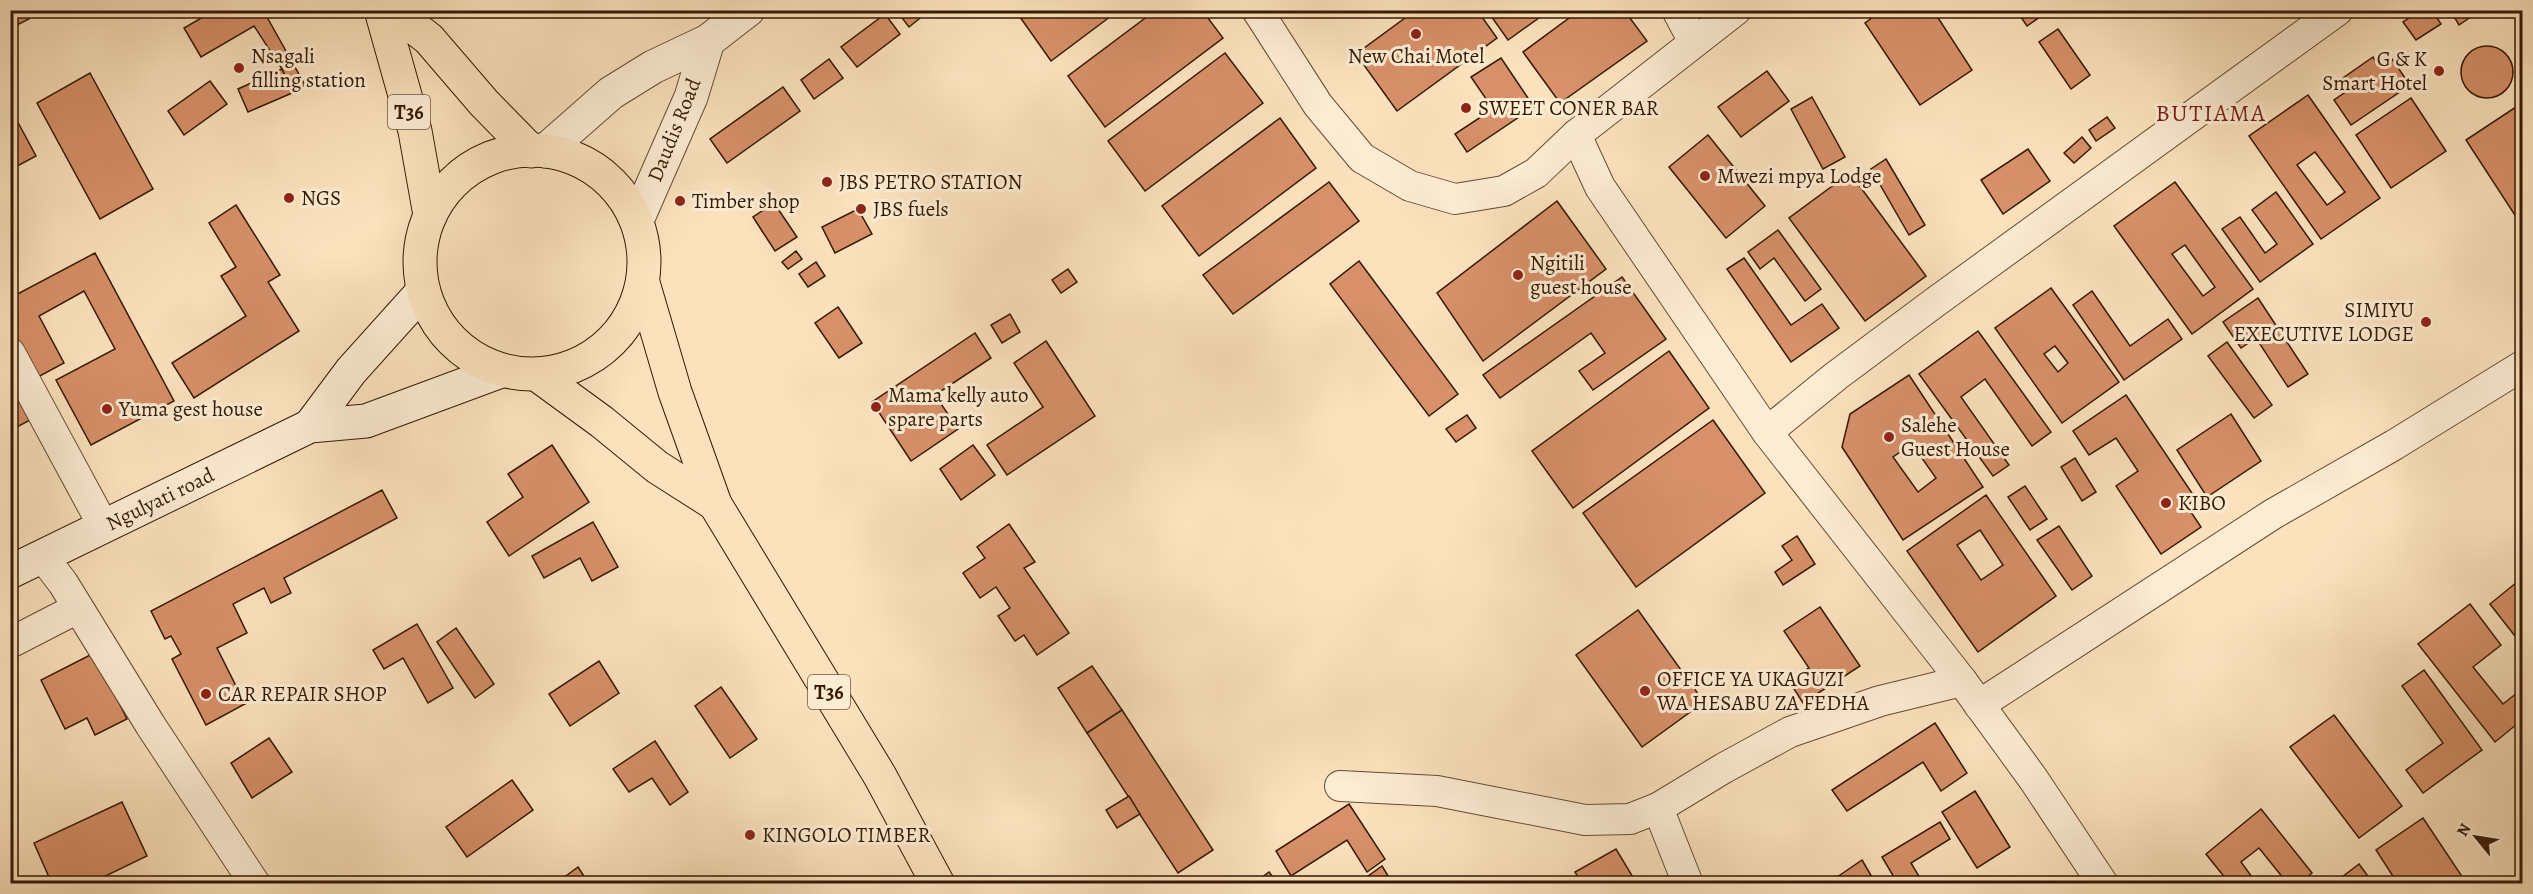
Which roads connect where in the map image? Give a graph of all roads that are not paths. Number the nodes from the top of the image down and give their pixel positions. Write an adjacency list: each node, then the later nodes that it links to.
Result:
1 (381, 10): 12 (highway, T36)
2 (392, 10): 11 (highway, T36)
3 (748, 10): 8 (main road, Daudis Road)
4 (1257, 10): 10 (street)
5 (1677, 10): 9 (street)
6 (1736, 10): 9 (street)
7 (2338, 10): 21 (street)
8 (708, 41): 11 (main road, Daudis Road); 13 (main road, Daudis Road)
9 (1694, 42): 10 (street)
10 (1576, 135): 21 (street)
11 (538, 151): 12 (highway, T36); 13 (highway, T36)
12 (430, 215): 15 (highway, T36)
13 (638, 218): 14 (highway, T36)
14 (643, 283): 19 (highway, T36); 22 (highway, T36)
15 (423, 291): 18 (highway, T36); 20 (main road, Ngulyati road)
16 (10, 353): 23 (street)
17 (2523, 366): 29 (street)
18 (501, 371): 19 (highway, T36); 20 (main road, Ngulyati road)
19 (539, 376): 22 (highway, T36)
20 (310, 426): 23 (main road, Ngulyati road)
21 (1767, 432): 28 (street)
22 (715, 504): 33 (highway, T36)
23 (104, 527): 24 (main road, Ngulyati road)
24 (43, 557): 25 (main road, Ngulyati road); 26 (street)
25 (10, 572)
26 (78, 608): 27 (street); 32 (street)
27 (10, 643)
28 (1962, 681): 29 (street); 31 (street)
29 (1979, 705): 35 (street)
30 (1340, 786): 31 (street)
31 (1658, 808): 34 (street)
32 (255, 884)
33 (938, 884)
34 (1688, 884)
35 (2103, 884)

